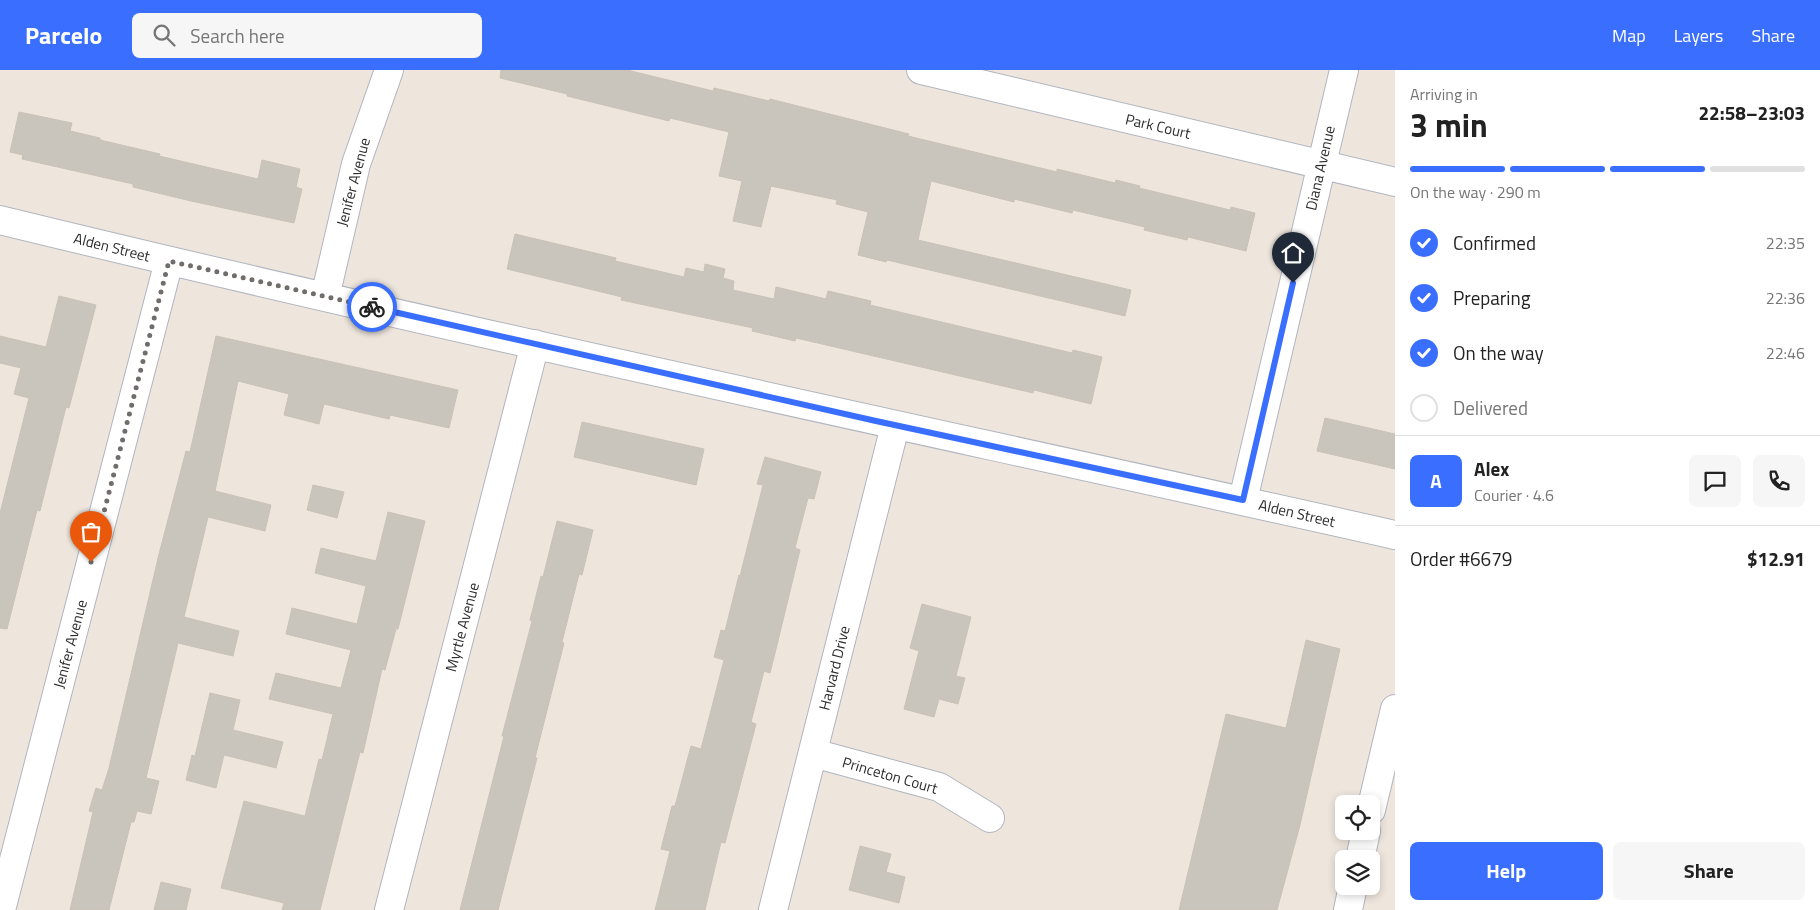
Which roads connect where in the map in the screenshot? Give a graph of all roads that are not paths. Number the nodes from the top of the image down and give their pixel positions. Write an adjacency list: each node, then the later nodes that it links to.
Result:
1 (389, 70): 8 (street, Jenifer Avenue)
2 (921, 70): 4 (street, Park Court)
3 (1344, 70): 4 (street, Diana Avenue)
4 (1321, 164): 5 (street, Park Court); 11 (street, Diana Avenue)
5 (1395, 182)
6 (0, 220): 7 (street, Alden Street)
7 (169, 261): 8 (street, Alden Street); 18 (street, Jenifer Avenue)
8 (326, 297): 9 (street, Alden Street)
9 (535, 344): 10 (street, Alden Street); 19 (street, Myrtle Avenue)
10 (895, 426): 11 (street, Alden Street); 14 (street, Harvard Drive)
11 (1243, 500): 12 (street, Alden Street)
12 (1395, 536)
13 (1395, 710): 15 (street)
14 (813, 753): 16 (street, Princeton Court); 20 (street, Harvard Drive)
15 (1375, 795)
16 (990, 818)
17 (1351, 895): 21 (street)
18 (1, 910)
19 (389, 910)
20 (773, 910)
21 (1348, 910)

